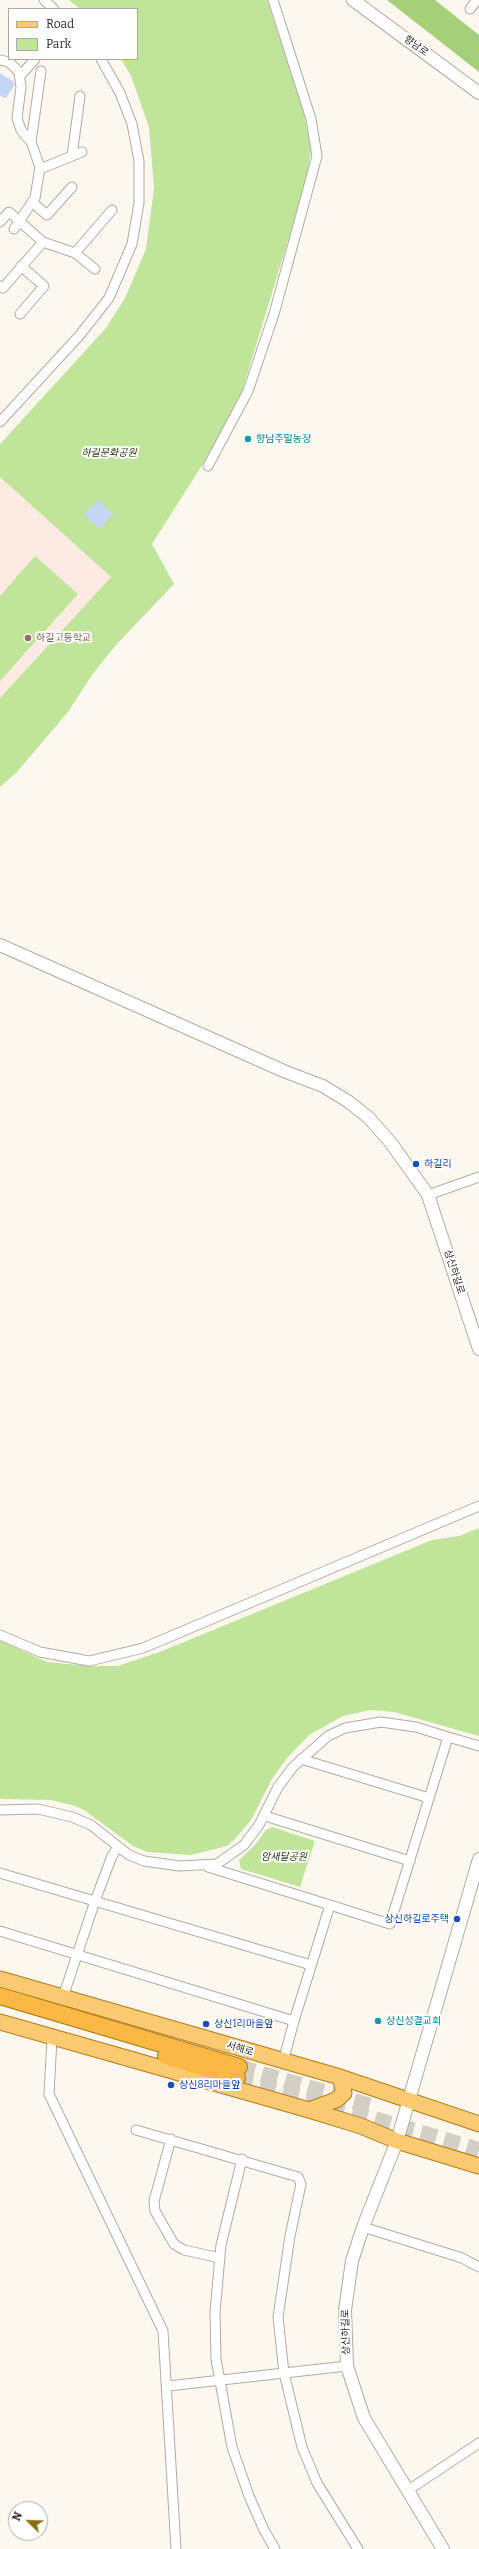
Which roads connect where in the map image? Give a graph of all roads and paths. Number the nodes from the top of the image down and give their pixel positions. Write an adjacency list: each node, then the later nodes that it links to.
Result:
1 (44, 0): 5 (street)
2 (274, 0): 31 (street)
3 (352, 0): 12 (street, 향남로)
4 (477, 0): 6 (street)
5 (53, 8)
6 (470, 9)
7 (0, 60): 11 (street)
8 (34, 60): 11 (street)
9 (102, 60): 30 (street)
10 (41, 71): 14 (street)
11 (20, 76): 14 (street)
12 (479, 93)
13 (80, 96): 16 (street)
14 (31, 142): 17 (street)
15 (82, 152): 16 (street)
16 (72, 156): 17 (street)
17 (40, 169): 19 (street)
18 (72, 187): 19 (street)
19 (32, 202): 22 (street)
20 (112, 210): 25 (street)
21 (0, 222): 22 (street)
22 (20, 222): 23 (street); 24 (street)
23 (14, 230)
24 (43, 242): 25 (street); 26 (street)
25 (75, 253): 27 (street)
26 (21, 266): 28 (street); 29 (street)
27 (95, 269)
28 (0, 286)
29 (20, 314)
30 (0, 422)
31 (208, 466)
32 (0, 945): 34 (street, 상신하길로)
33 (479, 1177): 34 (street)
34 (428, 1195): 35 (street, 상신하길로)
35 (479, 1349)
36 (479, 1506): 37 (street)
37 (0, 1635)
38 (448, 1737): 39 (street); 40 (street); 41 (street)
39 (479, 1746)
40 (301, 1759): 41 (street); 43 (street)
41 (429, 1798): 46 (street)
42 (0, 1810): 44 (street)
43 (265, 1816): 46 (street); 47 (street)
44 (118, 1847): 47 (street); 49 (street)
45 (479, 1859): 63 (street, 상신하길로)
46 (410, 1861): 50 (street)
47 (204, 1866): 50 (street)
48 (0, 1873): 49 (street)
49 (95, 1901): 52 (street); 53 (street)
50 (330, 1905): 53 (street)
51 (0, 1931): 52 (street)
52 (76, 1954): 56 (street); 58 (street)
53 (311, 1965): 58 (street)
54 (0, 1979): 56 (main road, 서해로)
55 (0, 1996): 57 (highway, 서해로)
56 (63, 1997): 61 (main road, 서해로)
57 (0, 2005)
58 (294, 2021): 61 (street)
59 (0, 2022): 60 (main road)
60 (52, 2038): 64 (main road); 77 (street)
61 (283, 2062): 62 (main road, 서해로)
62 (340, 2077): 63 (main road, 서해로); 64 (main road)
63 (409, 2101): 65 (main road, 서해로); 68 (street, 상신하길로)
64 (309, 2110): 68 (main road)
65 (479, 2124)
66 (136, 2130): 67 (street)
67 (171, 2139): 69 (street); 72 (street)
68 (397, 2141): 70 (main road); 71 (street, 상신하길로)
69 (242, 2159): 72 (street); 75 (street)
70 (479, 2166)
71 (363, 2228): 73 (street); 74 (street, 상신하길로)
72 (220, 2258): 76 (street)
73 (479, 2267)
74 (347, 2366): 75 (street); 79 (street, 상신하길로)
75 (284, 2373): 76 (street); 82 (street)
76 (220, 2381): 77 (street); 81 (street)
77 (168, 2386): 80 (street)
78 (479, 2443): 79 (street)
79 (407, 2491): 83 (street, 상신하길로)
80 (176, 2549)
81 (275, 2549)
82 (358, 2549)
83 (443, 2549)

